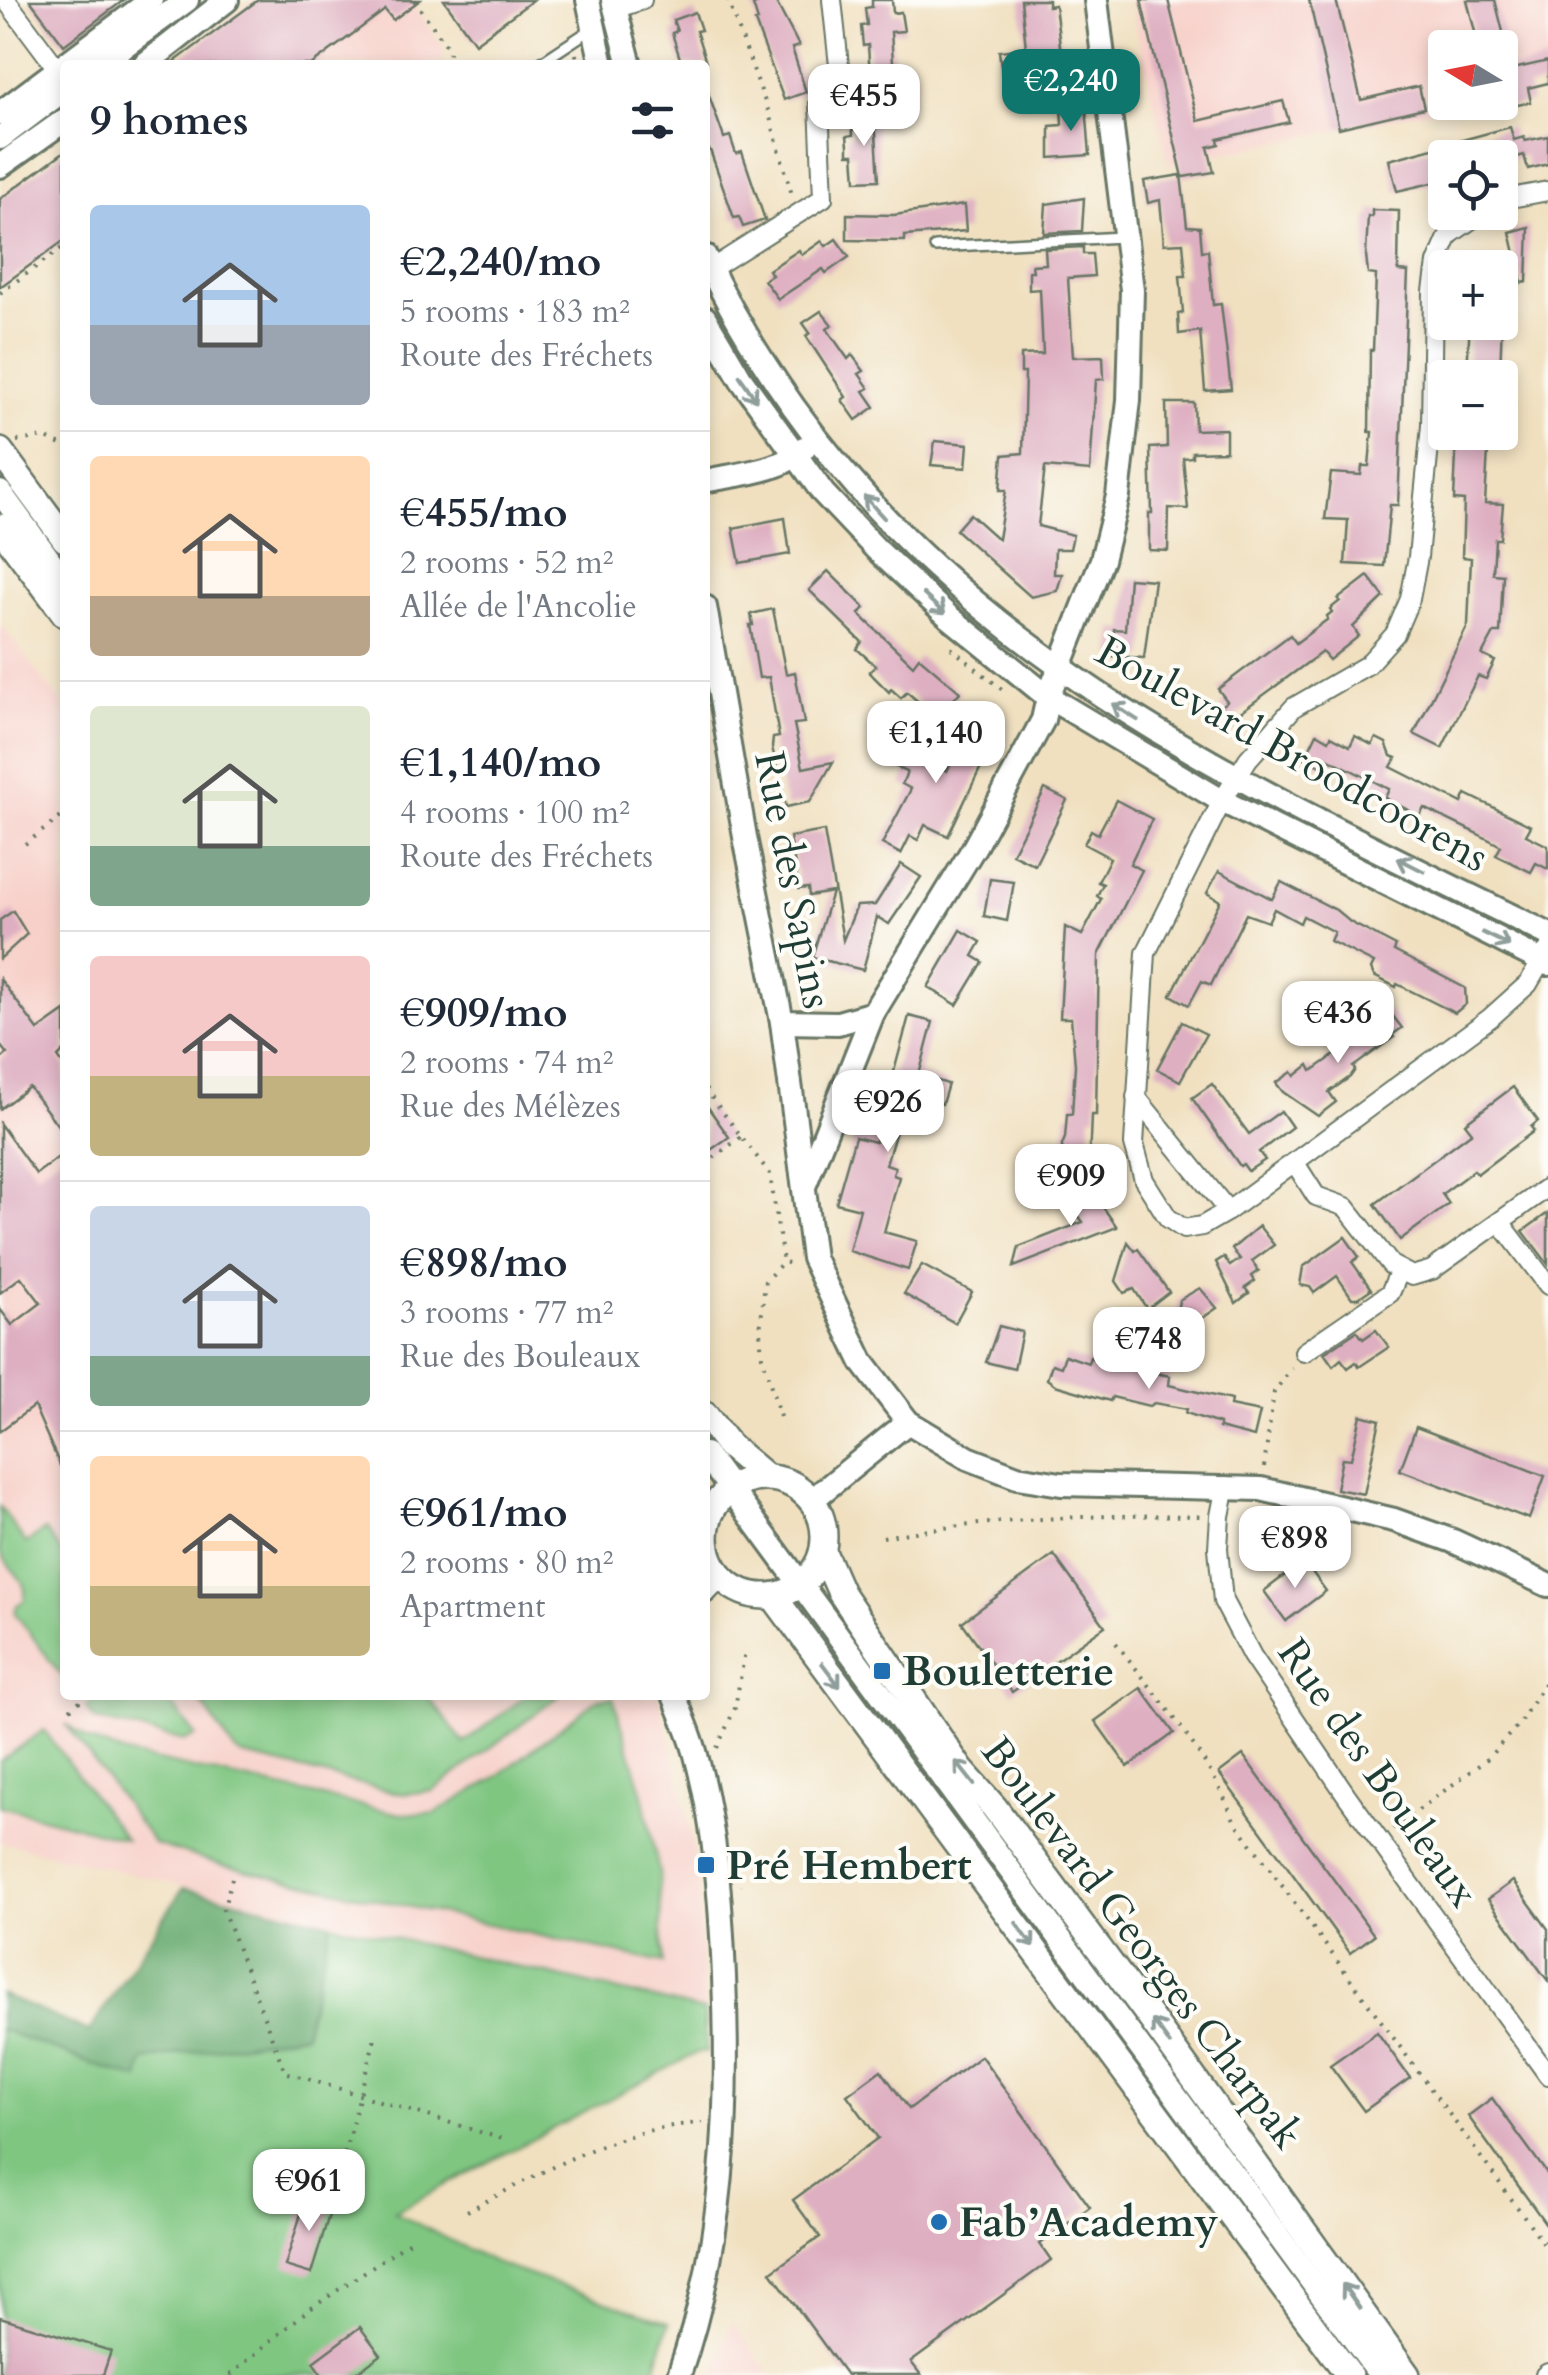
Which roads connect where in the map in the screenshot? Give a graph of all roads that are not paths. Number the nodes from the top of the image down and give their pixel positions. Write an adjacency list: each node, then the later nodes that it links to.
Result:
1 (6, 0): 17 (street)
2 (152, 0): 11 (street)
3 (188, 0): 12 (street)
4 (228, 0): 13 (street)
5 (588, 0): 10 (street)
6 (642, 0): 9 (street)
7 (832, 0): 29 (street)
8 (1096, 0): 27 (street)
9 (614, 4): 16 (street)
10 (594, 27): 14 (lane); 15 (street)
11 (84, 60)
12 (105, 60)
13 (150, 60)
14 (544, 60)
15 (601, 60)
16 (629, 60)
17 (60, 76)
18 (60, 80): 20 (street)
19 (60, 81): 22 (street)
20 (0, 113)
21 (60, 124): 23 (street)
22 (0, 138)
23 (0, 166)
24 (1548, 190): 25 (street)
25 (1518, 196)
26 (1456, 230): 44 (street)
27 (1125, 237): 28 (lane); 42 (street)
28 (935, 247)
29 (710, 261)
30 (710, 266): 32 (street, Boulevard Broodcoorens)
31 (710, 326): 34 (street, one-way to 34)
32 (815, 436): 34 (street); 42 (street, Boulevard Broodcoorens, one-way to 32)
33 (6, 446): 38 (main road)
34 (795, 457): 35 (street); 43 (street, one-way to 43)
35 (710, 480)
36 (0, 492): 39 (street)
37 (0, 526): 40 (main road)
38 (60, 531)
39 (60, 575)
40 (60, 607)
41 (710, 635): 49 (street, Rue des Sapins)
42 (1060, 669): 43 (street); 44 (street, Boulevard Broodcoorens, one-way to 42)
43 (1048, 697): 45 (street); 48 (street)
44 (1235, 776): 45 (street); 46 (street, Boulevard Broodcoorens, one-way to 44)
45 (1222, 801): 47 (street, one-way to 47); 50 (street)
46 (1548, 934)
47 (1544, 962): 53 (street)
48 (872, 1013): 49 (street); 51 (street)
49 (782, 1022): 52 (street, Rue des Sapins)
50 (1136, 1097): 56 (street); 56 (street)
51 (828, 1128): 52 (street); 55 (street)
52 (796, 1129): 55 (street, Rue des Sapins)
53 (1295, 1164): 56 (street); 58 (street)
54 (1548, 1186): 57 (street)
55 (804, 1188): 62 (street, Rue des Sapins)
56 (1228, 1211)
57 (1500, 1222): 58 (street); 59 (street)
58 (1400, 1270): 60 (street)
59 (1548, 1284)
60 (1304, 1352)
61 (710, 1421): 64 (main road)
62 (908, 1422): 65 (street); 67 (street)
63 (710, 1461): 66 (street)
64 (766, 1477): 66 (main road); 67 (main road)
65 (1226, 1486): 71 (street); 75 (street, Rue des Bouleaux)
66 (731, 1488): 68 (main road); 72 (street)
67 (812, 1500): 69 (main road, Boulevard Georges Charpak)
68 (710, 1504)
69 (822, 1552): 72 (main road); 79 (main road, Boulevard Georges Charpak, one-way to 69)
70 (712, 1583): 73 (main road)
71 (1548, 1585)
72 (805, 1591): 73 (main road); 78 (street)
73 (774, 1596): 77 (main road, Boulevard Georges Charpak, one-way to 77)
74 (677, 1700): 76 (street)
75 (1548, 2075)
76 (679, 2375)
77 (1350, 2375)
78 (1380, 2375)
79 (1407, 2375)

